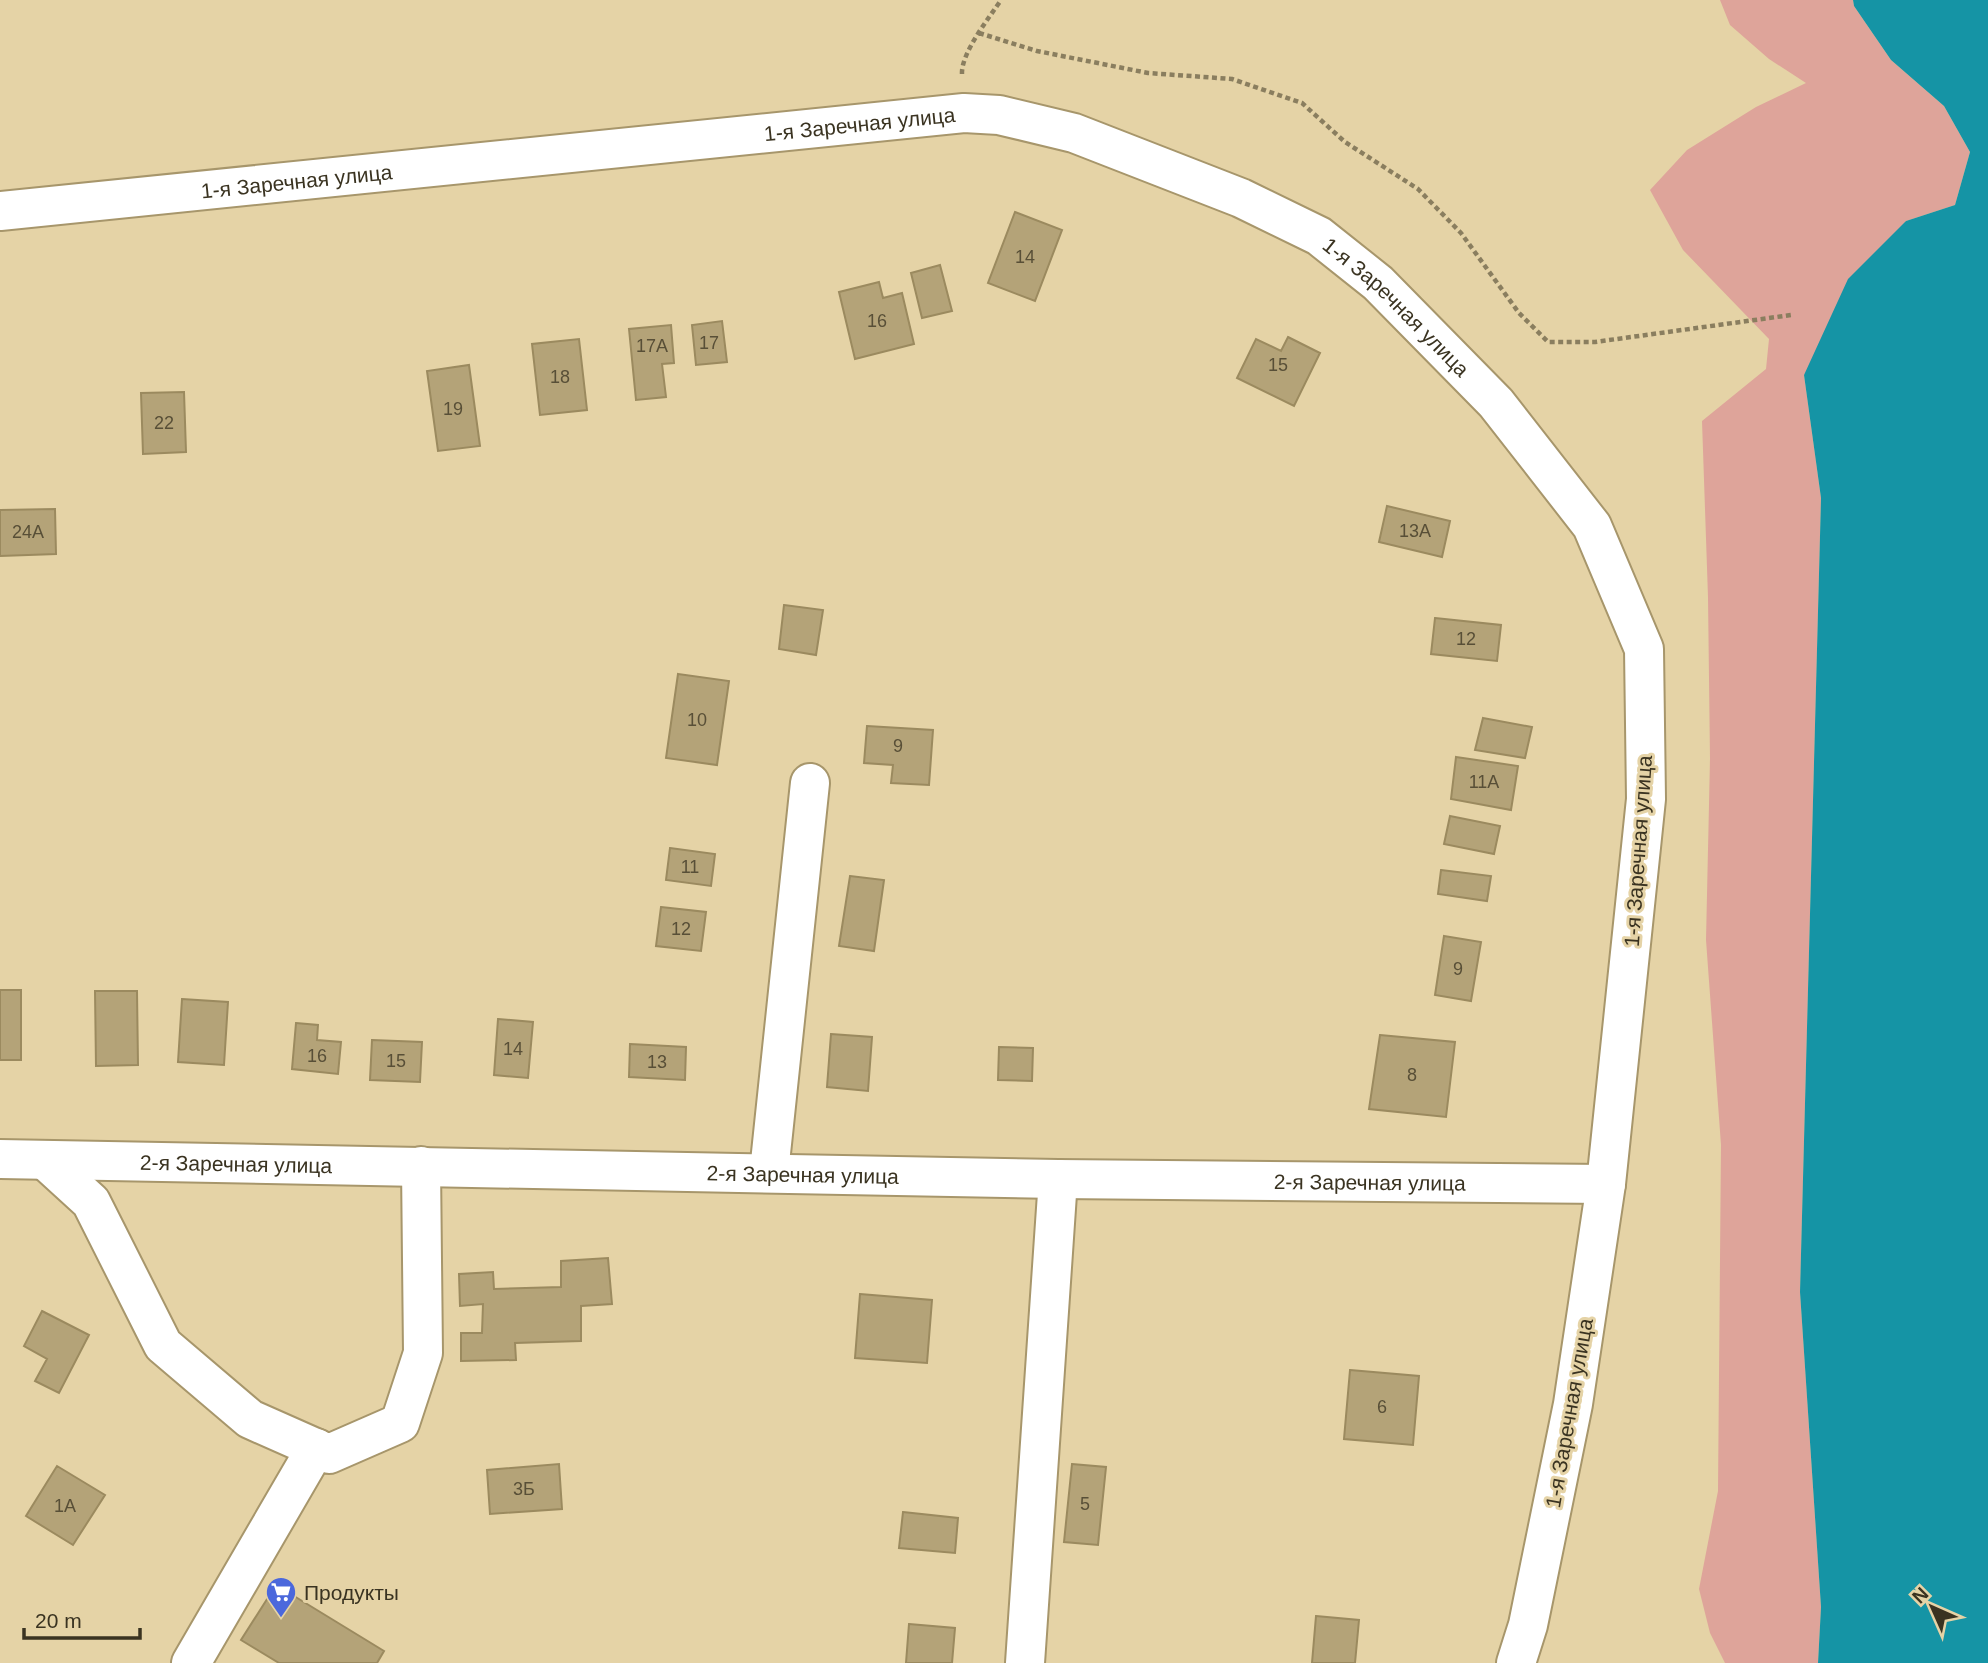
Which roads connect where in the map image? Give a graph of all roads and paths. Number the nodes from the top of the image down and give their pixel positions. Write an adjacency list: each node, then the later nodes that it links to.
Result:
1 (1001, 0): 2 (path)
2 (979, 33): 3 (path); 5 (path)
3 (964, 113): 4 (street, 1-я Заречная улица); 12 (street, 1-я Заречная улица)
4 (0, 211)
5 (1791, 315)
6 (810, 783): 10 (street)
7 (0, 1159): 8 (street, 2-я Заречная улица)
8 (45, 1160): 9 (street, 2-я Заречная улица); 13 (street)
9 (421, 1166): 10 (street, 2-я Заречная улица); 13 (street)
10 (769, 1172): 11 (street, 2-я Заречная улица)
11 (1058, 1178): 12 (street, 2-я Заречная улица); 15 (street)
12 (1606, 1184): 16 (street, 1-я Заречная улица)
13 (316, 1448): 14 (street)
14 (191, 1663)
15 (1025, 1663)
16 (1516, 1663)

